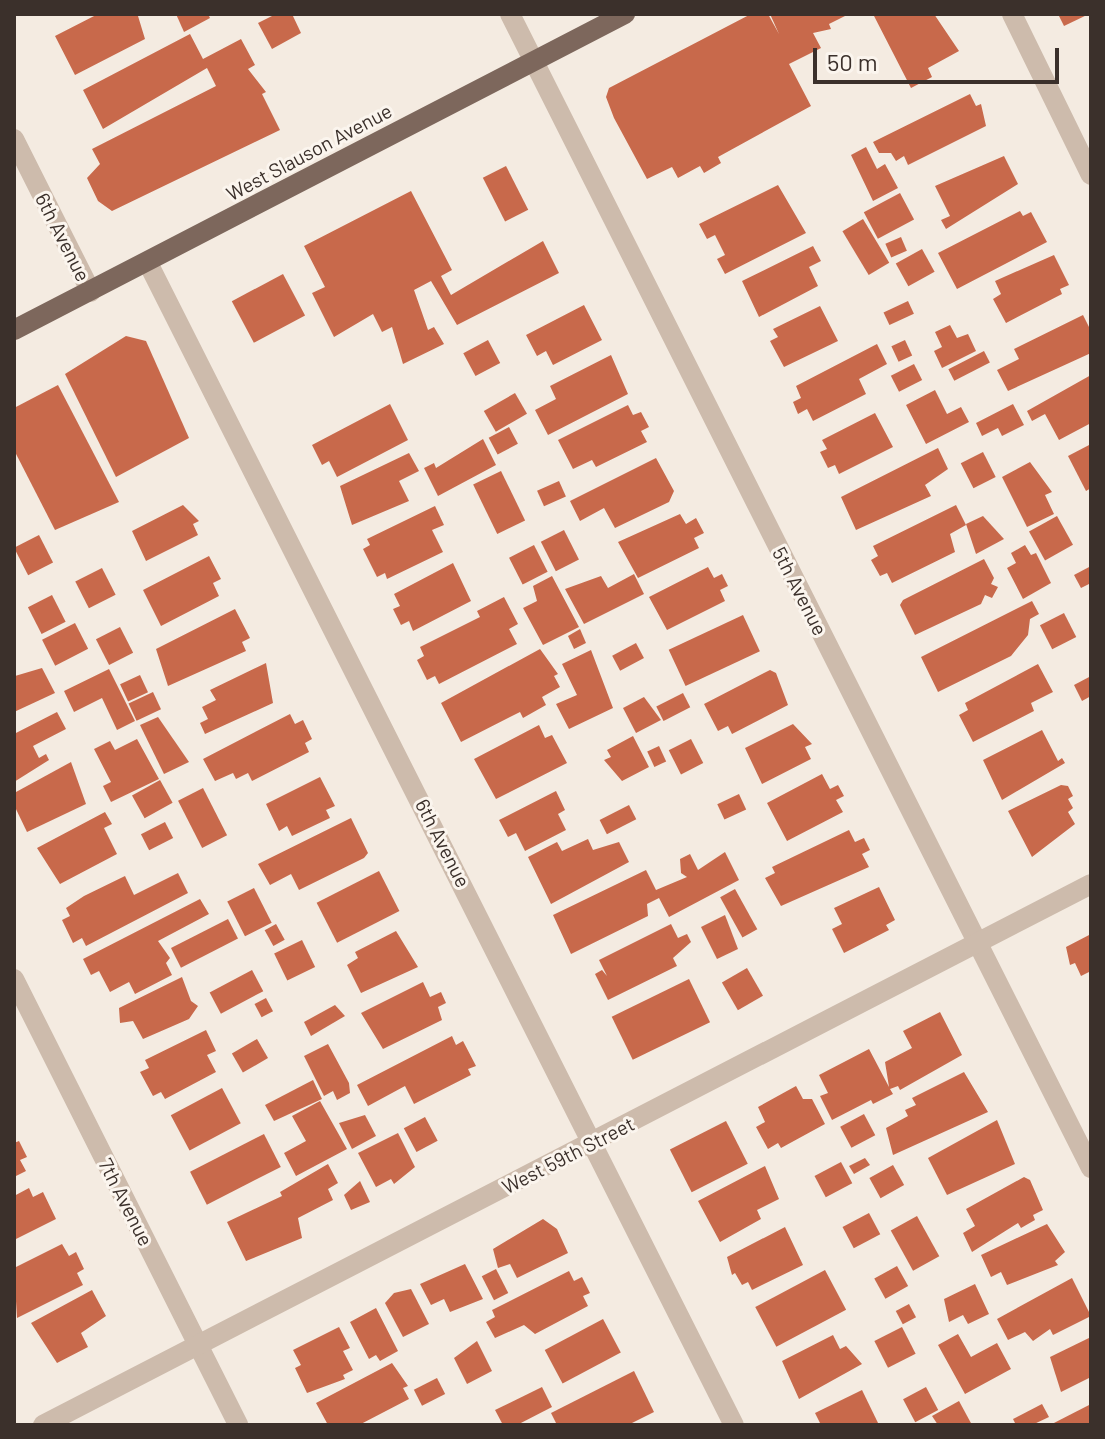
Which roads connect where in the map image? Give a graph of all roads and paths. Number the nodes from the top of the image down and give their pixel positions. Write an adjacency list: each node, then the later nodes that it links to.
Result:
1 (510, 14): 4 (street, 5th Avenue)
2 (625, 14): 4 (main road, West Slauson Avenue)
3 (1012, 14): 6 (street)
4 (534, 62): 7 (main road, West Slauson Avenue); 11 (street, 5th Avenue)
5 (14, 139): 8 (street, 6th Avenue)
6 (1091, 175)
7 (148, 263): 8 (main road, West Slauson Avenue); 13 (street, 6th Avenue)
8 (91, 292): 9 (main road, West Slauson Avenue)
9 (14, 330)
10 (1091, 884): 11 (street, West 59th Street)
11 (978, 943): 13 (street, West 59th Street); 14 (street, 5th Avenue)
12 (14, 979): 15 (street, 7th Avenue)
13 (593, 1143): 15 (street, West 59th Street); 18 (street, 6th Avenue)
14 (1091, 1168)
15 (197, 1343): 16 (street, West 59th Street); 17 (street, 7th Avenue)
16 (43, 1425)
17 (238, 1425)
18 (734, 1425)

